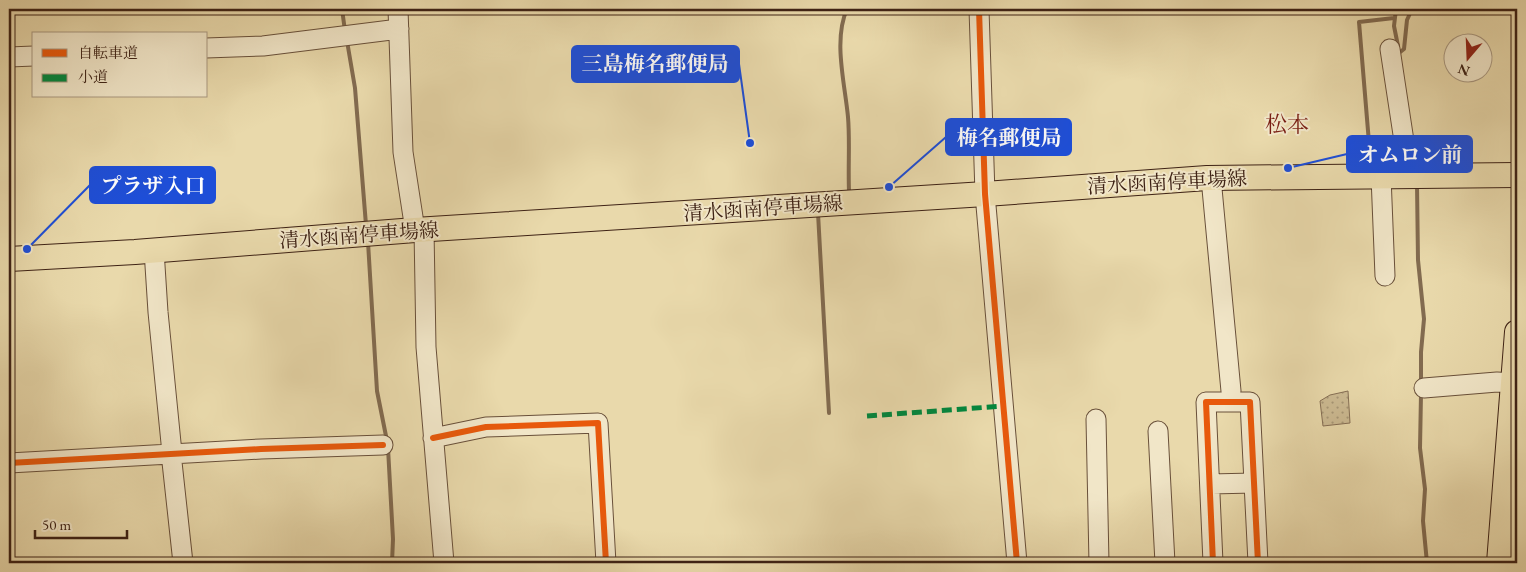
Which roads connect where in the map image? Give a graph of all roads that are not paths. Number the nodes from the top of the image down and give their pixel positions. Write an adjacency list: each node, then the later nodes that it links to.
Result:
1 (398, 9): 3 (street)
2 (979, 9): 12 (street)
3 (399, 29): 4 (street); 13 (street)
4 (208, 48)
5 (1390, 49): 8 (street)
6 (32, 56): 7 (street)
7 (9, 57)
8 (1408, 175): 9 (main road, 清水函南停車場線); 10 (main road, 清水函南停車場線)
9 (1517, 175)
10 (1381, 176): 11 (main road, 清水函南停車場線); 16 (street)
11 (1211, 178): 12 (main road, 清水函南停車場線); 20 (street)
12 (985, 194): 13 (main road, 清水函南停車場線); 33 (street)
13 (419, 230): 14 (main road, 清水函南停車場線); 23 (street)
14 (154, 250): 15 (main road, 清水函南停車場線); 25 (street)
15 (9, 259)
16 (1385, 276)
17 (1517, 332): 18 (main road)
18 (1514, 383): 19 (street); 29 (main road)
19 (1424, 388)
20 (1231, 391)
21 (1096, 419): 34 (street)
22 (1158, 430): 35 (street)
23 (433, 438): 31 (street); 32 (street)
24 (383, 445): 25 (street)
25 (171, 454): 26 (street); 30 (street)
26 (9, 463)
27 (1254, 483): 28 (street); 28 (street); 37 (street)
28 (1210, 484): 36 (street)
29 (1510, 515): 38 (main road)
30 (183, 563)
31 (444, 563)
32 (606, 563)
33 (1018, 563)
34 (1099, 563)
35 (1165, 563)
36 (1213, 563)
37 (1258, 563)
38 (1499, 563)

